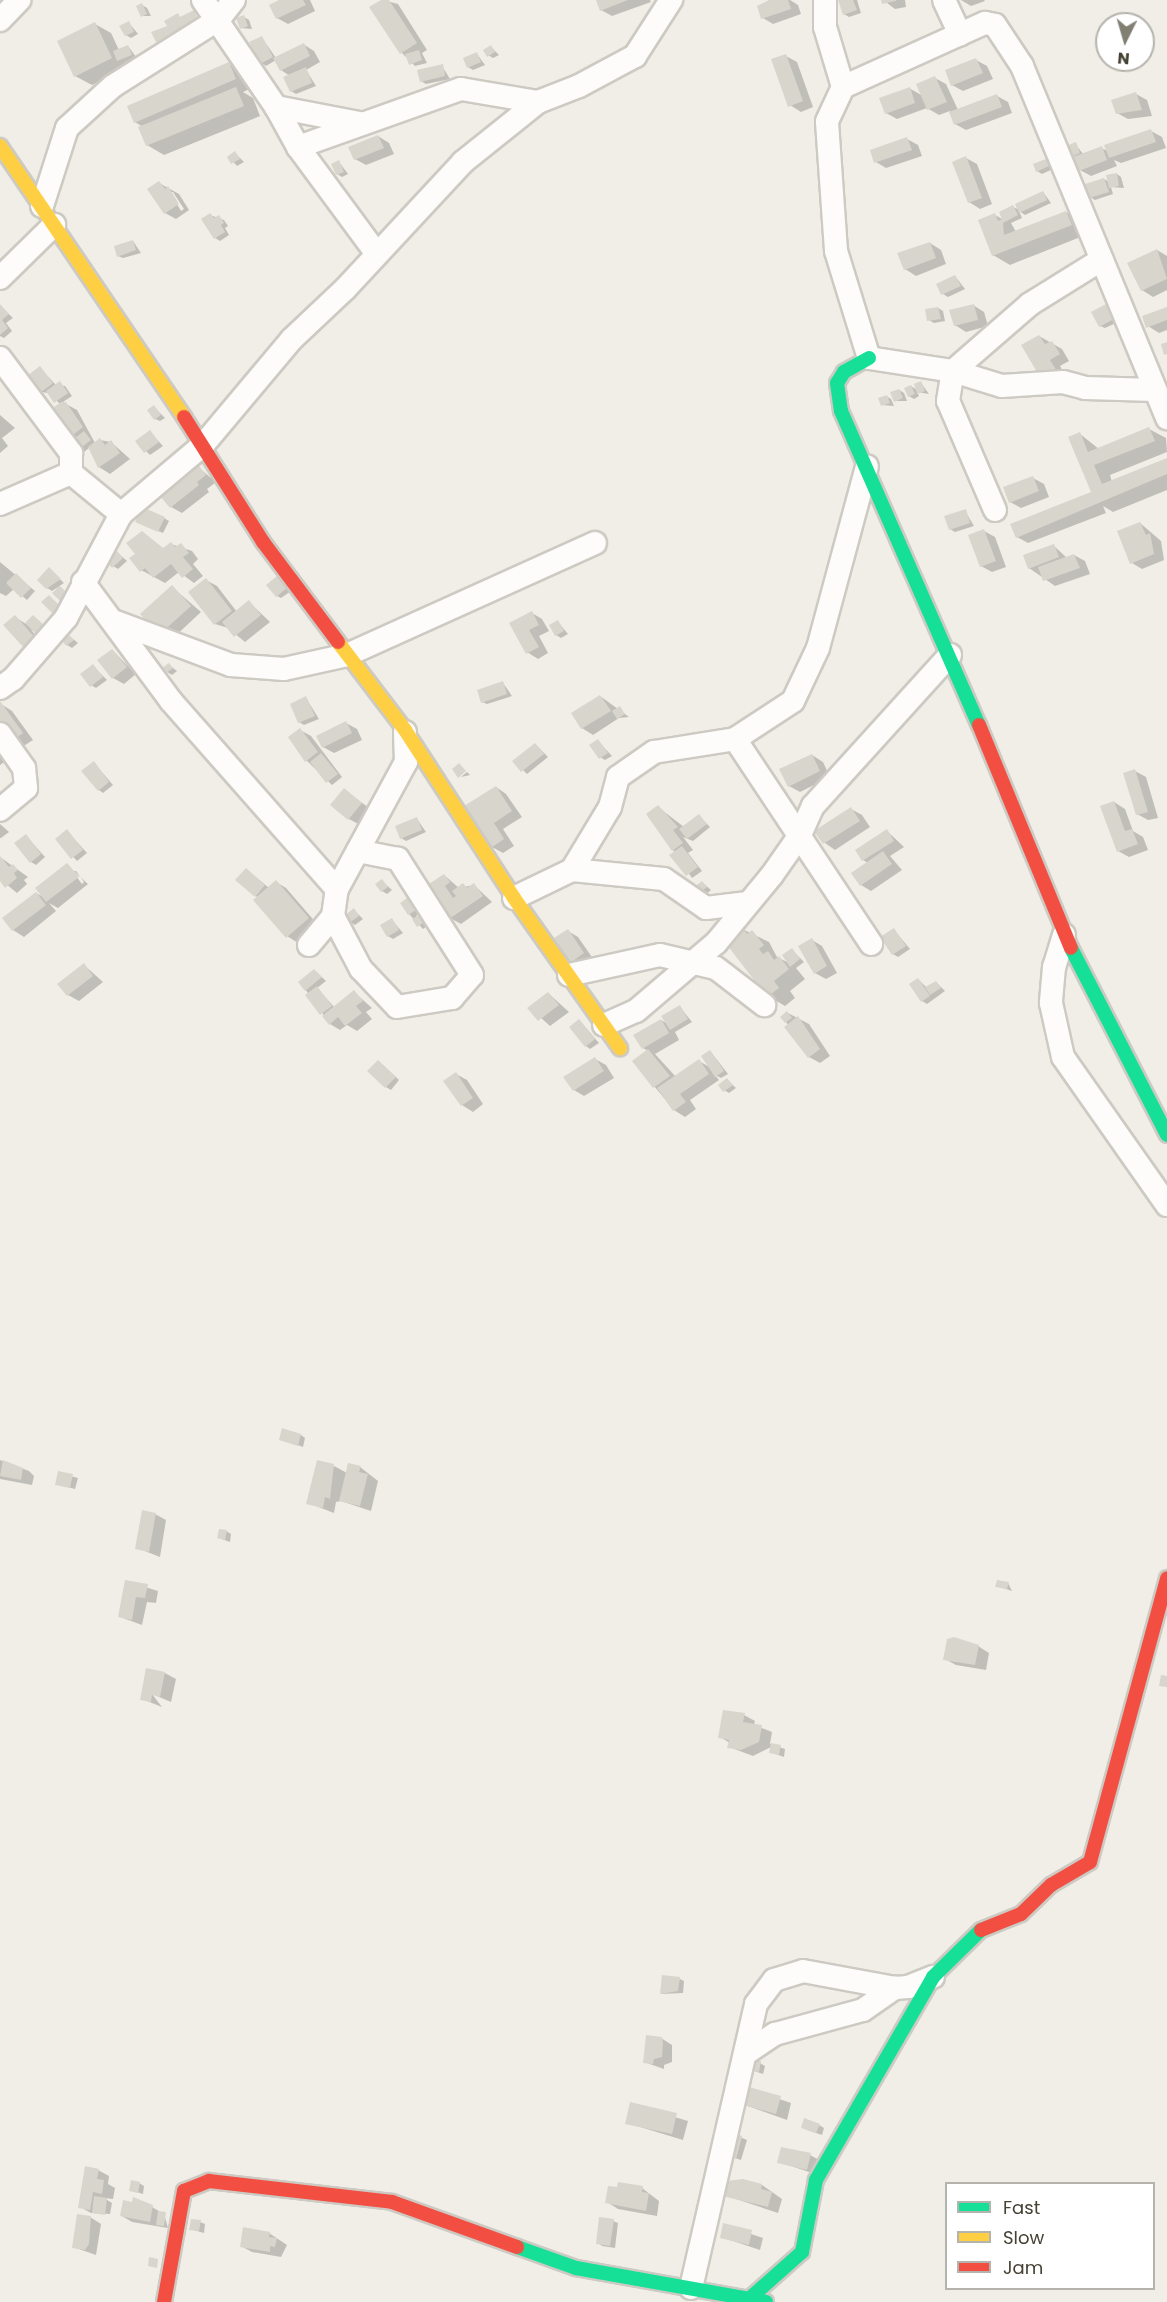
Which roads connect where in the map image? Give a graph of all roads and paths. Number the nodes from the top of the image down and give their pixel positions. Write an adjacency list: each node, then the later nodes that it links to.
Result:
1 (19, 0): 8 (street)
2 (203, 0): 7 (street)
3 (234, 0): 7 (street)
4 (670, 0): 11 (street)
5 (825, 0): 10 (street)
6 (944, 0): 9 (street)
7 (219, 19): 12 (street); 16 (street)
8 (0, 20)
9 (960, 34): 10 (street); 18 (street)
10 (843, 87): 21 (street)
11 (538, 102): 13 (street); 17 (street)
12 (276, 107): 13 (street); 14 (street)
13 (361, 123): 14 (street)
14 (298, 147): 17 (street)
15 (2, 154): 16 (street)
16 (48, 215): 19 (street); 25 (street)
17 (377, 254): 25 (street)
18 (1101, 260): 22 (street); 23 (street)
19 (0, 278)
20 (0, 358): 27 (street)
21 (869, 358): 22 (street); 26 (street)
22 (953, 371): 23 (street); 29 (street)
23 (1155, 390): 24 (street)
24 (1167, 418)
25 (203, 445): 30 (street); 34 (street)
26 (867, 467): 35 (street); 39 (street)
27 (71, 472): 28 (street); 30 (street)
28 (0, 504)
29 (995, 510)
30 (121, 514): 32 (street)
31 (595, 543): 34 (street)
32 (83, 582): 33 (street); 36 (street)
33 (116, 622): 34 (street); 44 (street)
34 (347, 655): 37 (street)
35 (950, 655): 41 (street); 48 (street)
36 (0, 688)
37 (405, 730): 42 (street); 45 (street)
38 (0, 734): 40 (street)
39 (735, 739): 41 (street); 43 (street)
40 (0, 810)
41 (800, 835): 46 (street); 49 (street)
42 (358, 851): 44 (street); 47 (street)
43 (572, 870): 45 (street); 46 (street)
44 (338, 889): 47 (street)
45 (514, 898): 52 (street)
46 (748, 903): 51 (street)
47 (333, 916): 50 (street)
48 (1064, 935): 57 (street); 58 (street)
49 (871, 944)
50 (309, 945)
51 (696, 962): 52 (street); 53 (street); 54 (street)
52 (569, 975): 55 (street)
53 (765, 1005)
54 (636, 1011): 55 (street); 56 (street)
55 (604, 1025): 56 (street)
56 (620, 1048)
57 (1167, 1135)
58 (1167, 1205)
59 (1167, 1578): 60 (street)
60 (933, 1977): 61 (street); 64 (street)
61 (895, 1988): 62 (street); 62 (street)
62 (745, 2054): 63 (street)
63 (691, 2288): 64 (street); 65 (street)
64 (749, 2299): 66 (street)
65 (164, 2302)
66 (766, 2302)

